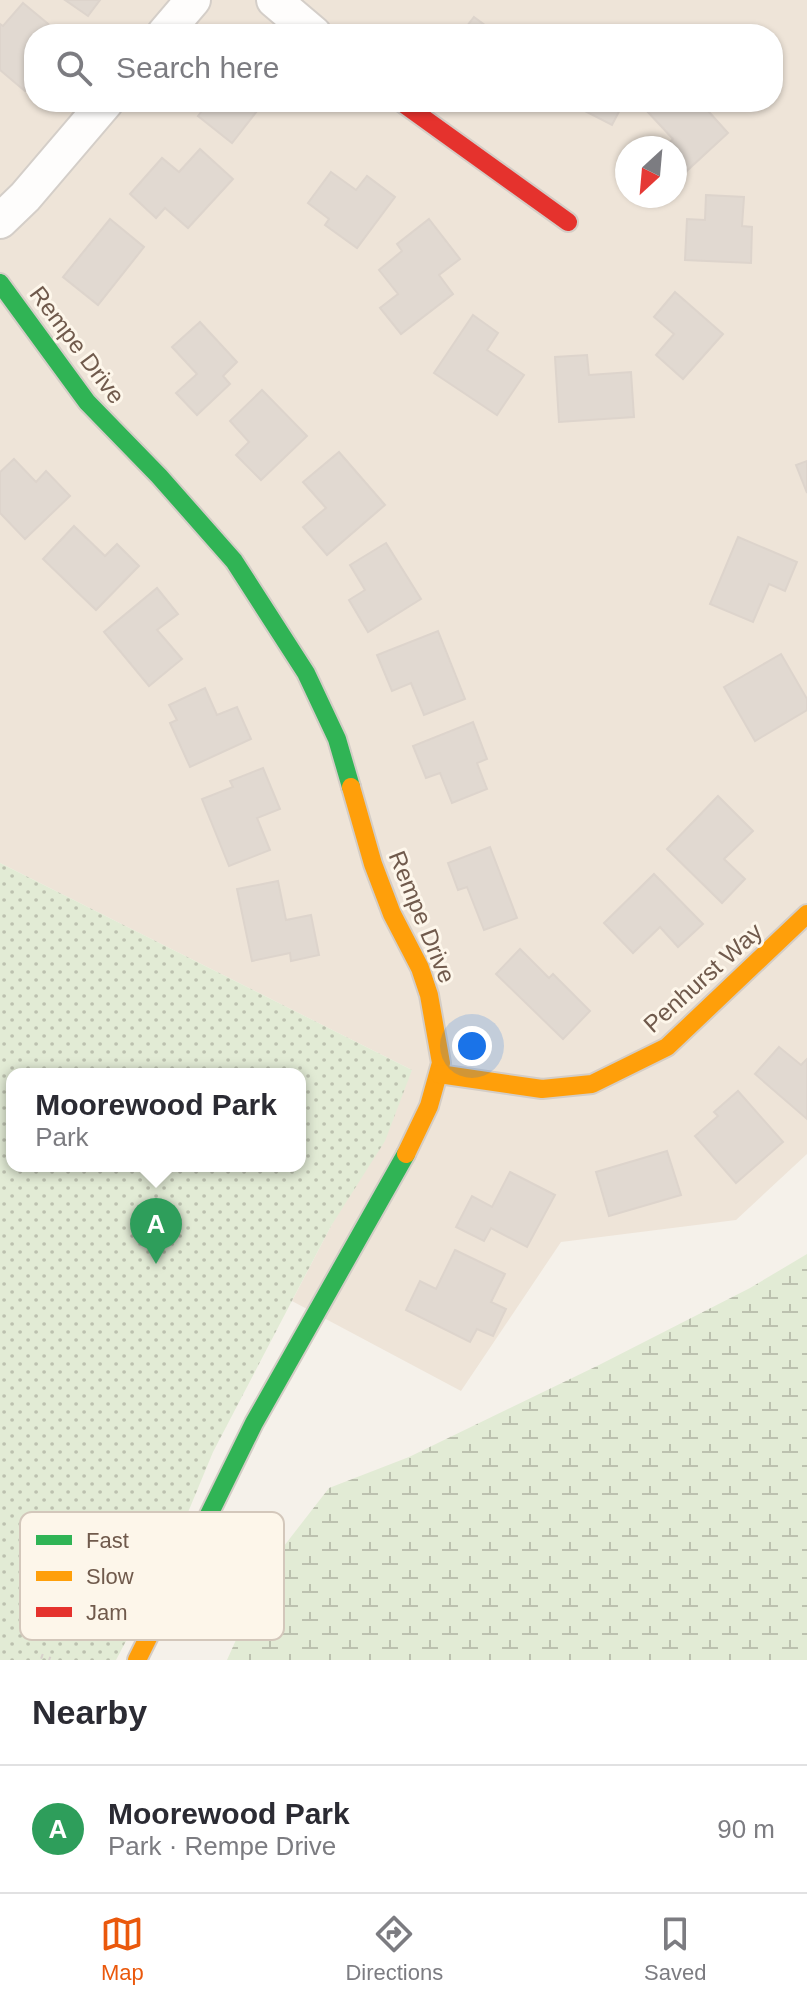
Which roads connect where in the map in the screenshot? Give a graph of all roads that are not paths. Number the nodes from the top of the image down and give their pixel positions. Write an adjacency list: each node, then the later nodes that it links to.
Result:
1 (193, 0): 3 (street)
2 (274, 0): 4 (street)
3 (173, 24)
4 (302, 24)
5 (97, 112): 7 (street)
6 (415, 112): 8 (street)
7 (0, 221)
8 (568, 222)
9 (0, 283): 11 (street, Rempe Drive)
10 (807, 914): 11 (street, Penhurst Way)
11 (439, 1074): 12 (street, Rempe Drive)
12 (208, 1512)
13 (146, 1640): 14 (street, Rempe Drive)
14 (137, 1660)

